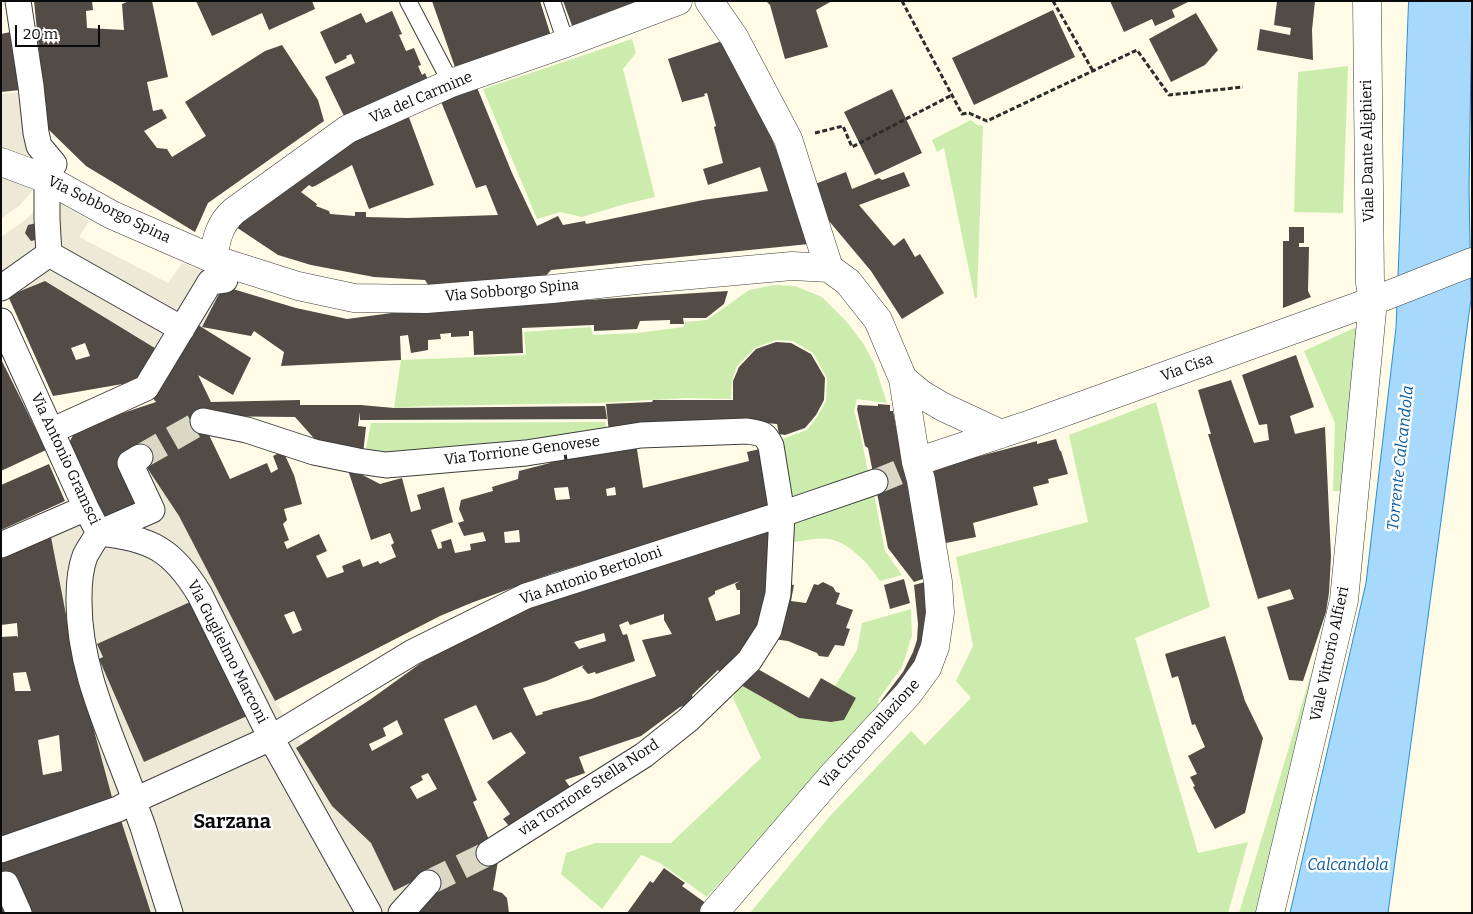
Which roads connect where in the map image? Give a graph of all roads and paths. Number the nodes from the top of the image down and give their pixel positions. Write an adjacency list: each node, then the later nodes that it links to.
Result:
1 (18, 1): 16 (street)
2 (408, 1): 11 (lane)
3 (552, 1): 9 (lane)
4 (678, 1): 9 (street, Via del Carmine)
5 (709, 1): 14 (street)
6 (902, 1): 13 (path)
7 (1053, 1): 10 (path)
8 (1367, 1): 22 (street, Viale Dante Alighieri)
9 (566, 43): 11 (street, Via del Carmine)
10 (1093, 71): 12 (path); 13 (path)
11 (451, 83): 20 (street, Via del Carmine)
12 (1243, 86)
13 (952, 96): 14 (path)
14 (788, 139): 19 (street)
15 (1, 162): 16 (street, Via Sobborgo Spina)
16 (50, 171): 17 (street); 20 (street, Via Sobborgo Spina)
17 (49, 254): 21 (street); 24 (street)
18 (1472, 262): 22 (street, Via Cisa)
19 (829, 268): 20 (street, Via Sobborgo Spina); 25 (street)
20 (219, 270): 24 (street)
21 (1, 288)
22 (1374, 301): 28 (street, Via Cisa); 47 (street, Viale Vittorio Alfieri)
23 (1, 321): 27 (street, Via Antonio Gramsci)
24 (182, 329): 27 (street)
25 (903, 379): 28 (street); 30 (street)
26 (202, 421): 33 (street, Via Torrione Genovese)
27 (51, 431): 32 (street, Via Antonio Gramsci)
28 (1001, 434): 30 (street, Via Cisa)
29 (140, 457): 34 (street)
30 (910, 466): 46 (street, Via Circonvallazione)
31 (875, 482): 33 (street, Via Antonio Bertoloni)
32 (86, 508): 34 (street, Via Antonio Gramsci); 35 (street)
33 (782, 514): 36 (street, Via Antonio Bertoloni); 39 (street, via Torrione Stella Nord)
34 (99, 533): 36 (street, Via Guglielmo Marconi); 37 (street, Via Antonio Gramsci)
35 (1, 545)
36 (271, 738): 37 (street, Via Antonio Bertoloni); 44 (street, Via Guglielmo Marconi)
37 (126, 804): 38 (street, Via Antonio Bertoloni); 43 (street, Via Antonio Gramsci)
38 (1, 850)
39 (489, 853)
40 (428, 883): 45 (street)
41 (6, 884): 42 (street)
42 (19, 913)
43 (170, 913)
44 (370, 913)
45 (401, 913)
46 (714, 913)
47 (1270, 913)

